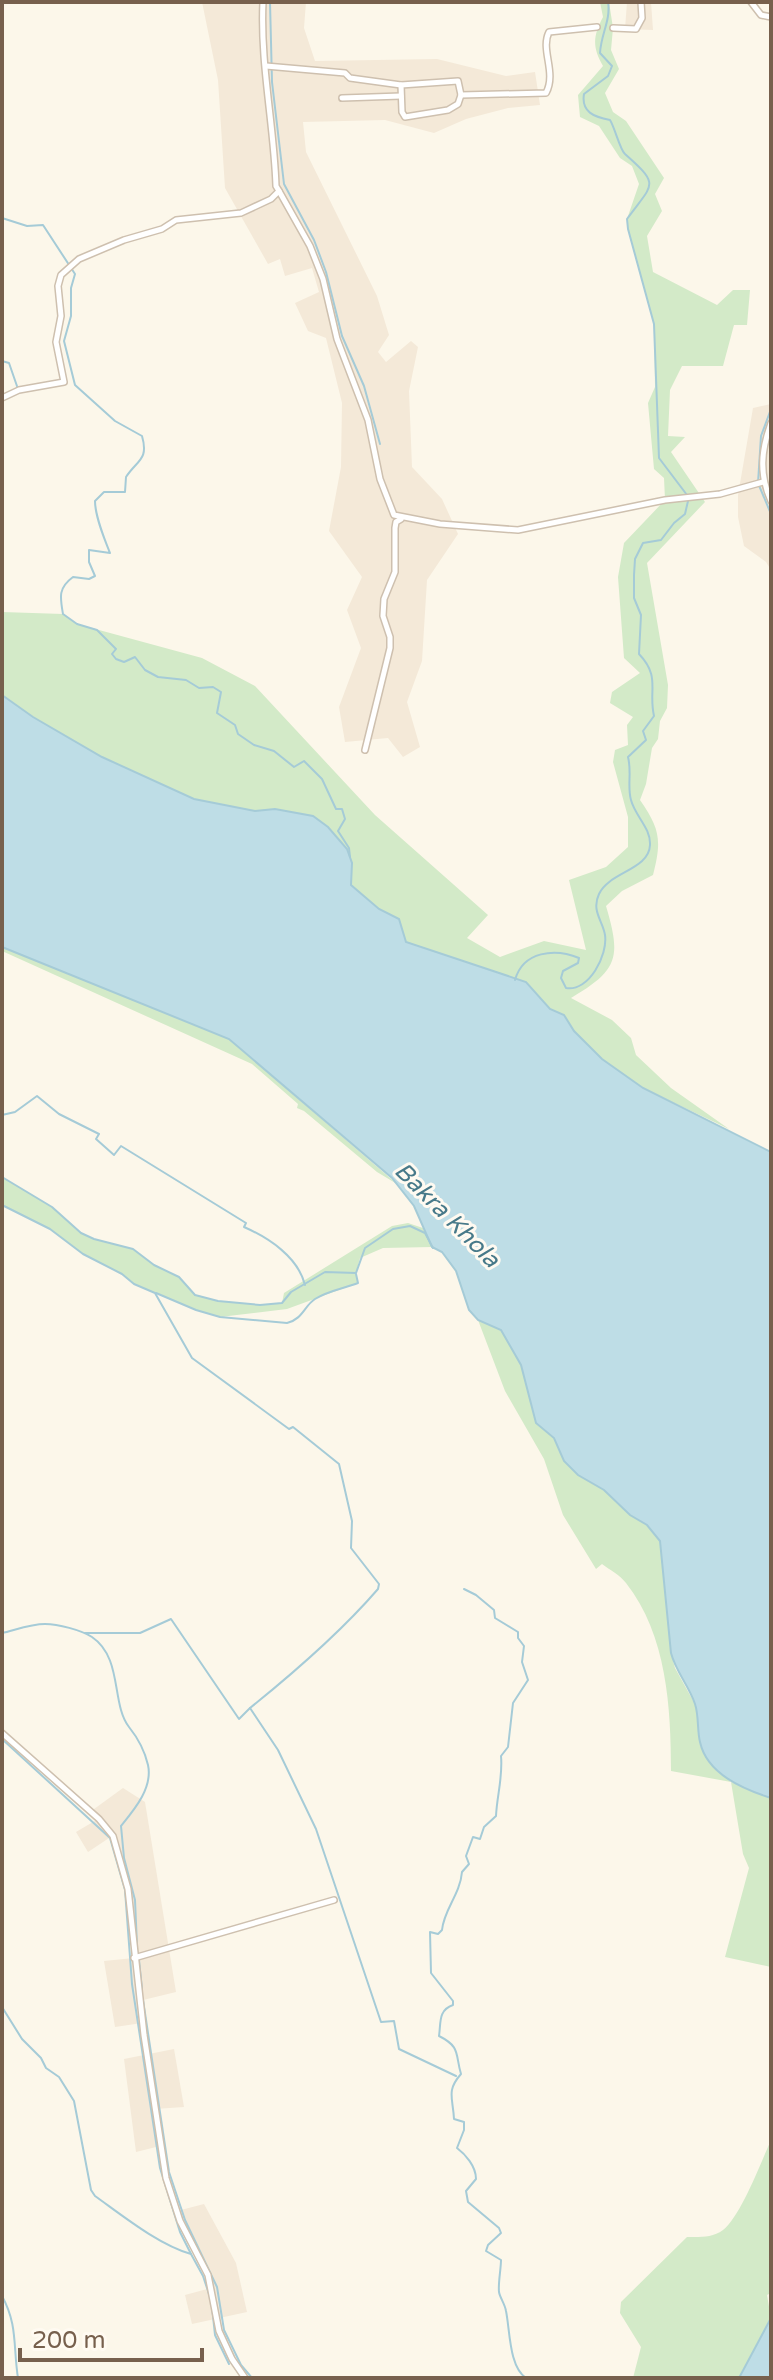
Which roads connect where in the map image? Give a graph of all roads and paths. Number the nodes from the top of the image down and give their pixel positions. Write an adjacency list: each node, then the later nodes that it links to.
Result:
1 (263, 2): 7 (street)
2 (641, 2): 6 (street)
3 (751, 2): 4 (street)
4 (771, 17)
5 (597, 27): 9 (street)
6 (613, 28)
7 (266, 66): 8 (street); 12 (street)
8 (401, 85): 9 (street); 10 (street)
9 (461, 95): 10 (street)
10 (401, 96): 11 (street)
11 (342, 98)
12 (279, 191): 13 (street); 17 (street)
13 (2, 398)
14 (771, 423): 15 (street)
15 (763, 482): 16 (street); 17 (street)
16 (771, 501)
17 (401, 518): 18 (street)
18 (365, 750)
19 (2, 1733): 21 (street)
20 (334, 1900): 21 (street)
21 (134, 1958): 22 (street)
22 (245, 2378)

